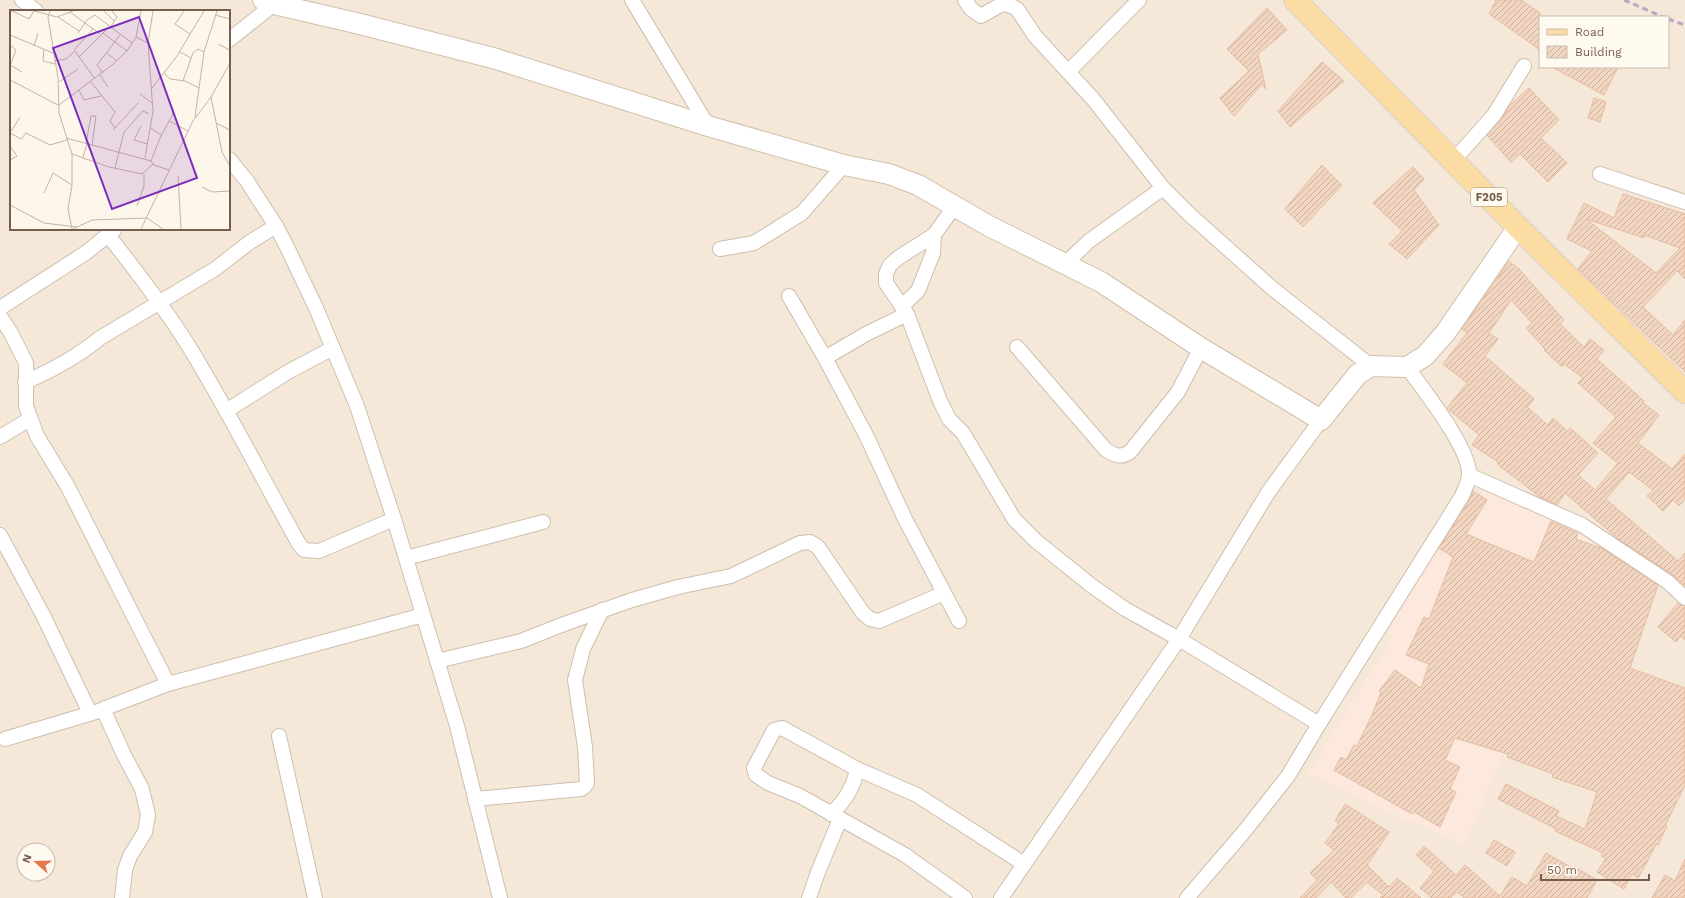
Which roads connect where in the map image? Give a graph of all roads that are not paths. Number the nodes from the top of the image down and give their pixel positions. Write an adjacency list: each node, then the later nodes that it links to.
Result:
1 (22, 0): 7 (street)
2 (632, 0): 11 (street)
3 (965, 0): 10 (street)
4 (1139, 0): 10 (street)
5 (1295, 0): 12 (main road, F205)
6 (268, 2): 8 (street); 11 (street)
7 (35, 10)
8 (230, 39)
9 (1524, 66): 12 (street)
10 (1069, 71): 16 (street)
11 (708, 126): 14 (street)
12 (1454, 160): 20 (main road, F205)
13 (230, 161): 19 (street)
14 (844, 165): 18 (street); 23 (street)
15 (1600, 174): 17 (street)
16 (1163, 188): 24 (street); 33 (street)
17 (1685, 202)
18 (954, 207): 22 (street); 24 (street)
19 (276, 226): 26 (street); 30 (street)
20 (1518, 227): 34 (street); 36 (main road, F205)
21 (111, 232): 26 (street); 27 (street)
22 (934, 235): 28 (street); 28 (street)
23 (720, 249)
24 (1065, 264): 31 (street)
25 (789, 296): 32 (street)
26 (158, 302): 35 (street); 37 (street)
27 (1, 306): 35 (street)
28 (904, 310): 32 (street); 51 (street)
29 (1017, 347): 31 (street)
30 (333, 348): 37 (street); 42 (street)
31 (1201, 348): 39 (street)
32 (825, 358): 46 (street)
33 (1371, 366): 34 (street); 39 (street)
34 (1407, 367): 41 (street)
35 (25, 382): 38 (street)
36 (1685, 392)
37 (226, 410): 42 (street)
38 (30, 419): 40 (street); 53 (street)
39 (1321, 420): 51 (street)
40 (0, 437)
41 (1469, 475): 47 (street); 55 (street)
42 (394, 519): 45 (street)
43 (543, 522): 45 (street)
44 (0, 534): 54 (street)
45 (406, 558): 49 (street)
46 (944, 593): 48 (street); 50 (street)
47 (1685, 598)
48 (602, 610): 52 (street); 59 (street)
49 (423, 615): 52 (street); 53 (street)
50 (958, 621)
51 (1179, 640): 55 (street); 61 (street)
52 (437, 661): 59 (street)
53 (168, 684): 54 (street)
54 (97, 711): 57 (street); 62 (street)
55 (1319, 724): 68 (street)
56 (279, 736): 63 (street)
57 (5, 738)
58 (857, 769): 60 (street); 60 (street); 61 (street)
59 (475, 799): 64 (street)
60 (835, 816): 65 (street); 66 (street)
61 (1024, 864): 67 (street)
62 (122, 898)
63 (315, 898)
64 (500, 898)
65 (809, 898)
66 (965, 898)
67 (1000, 898)
68 (1187, 898)

